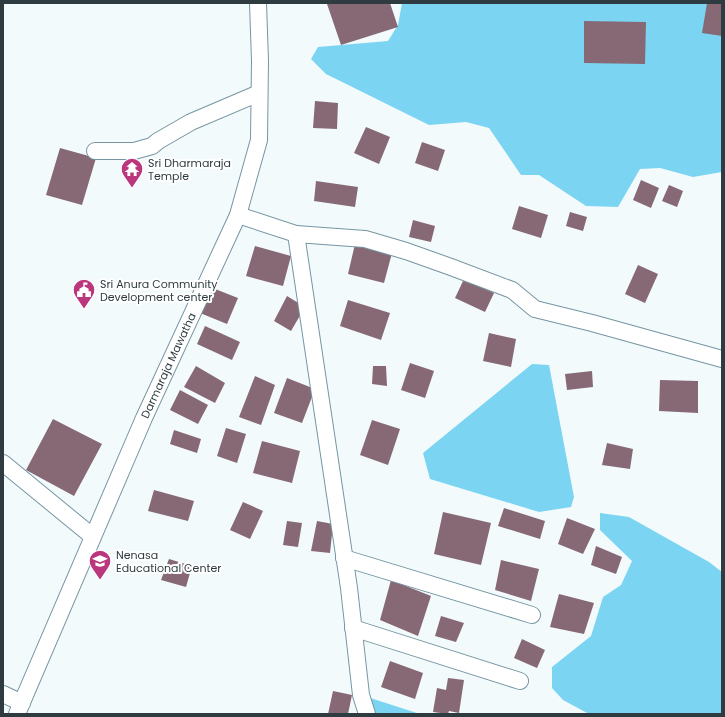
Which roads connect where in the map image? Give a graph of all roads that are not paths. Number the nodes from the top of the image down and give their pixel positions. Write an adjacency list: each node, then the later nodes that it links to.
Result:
1 (258, 3): 2 (street, Darmaraja Mawatha)
2 (260, 94): 3 (street); 4 (street, Darmaraja Mawatha)
3 (96, 151)
4 (238, 215): 5 (street); 8 (street, Darmaraja Mawatha)
5 (296, 234): 6 (street); 9 (street)
6 (722, 359)
7 (3, 463): 8 (street)
8 (92, 536): 14 (street, Darmaraja Mawatha)
9 (344, 558): 10 (street); 11 (street)
10 (532, 615)
11 (353, 628): 12 (street); 15 (street)
12 (520, 681)
13 (3, 694): 14 (street)
14 (20, 709)
15 (367, 714)

